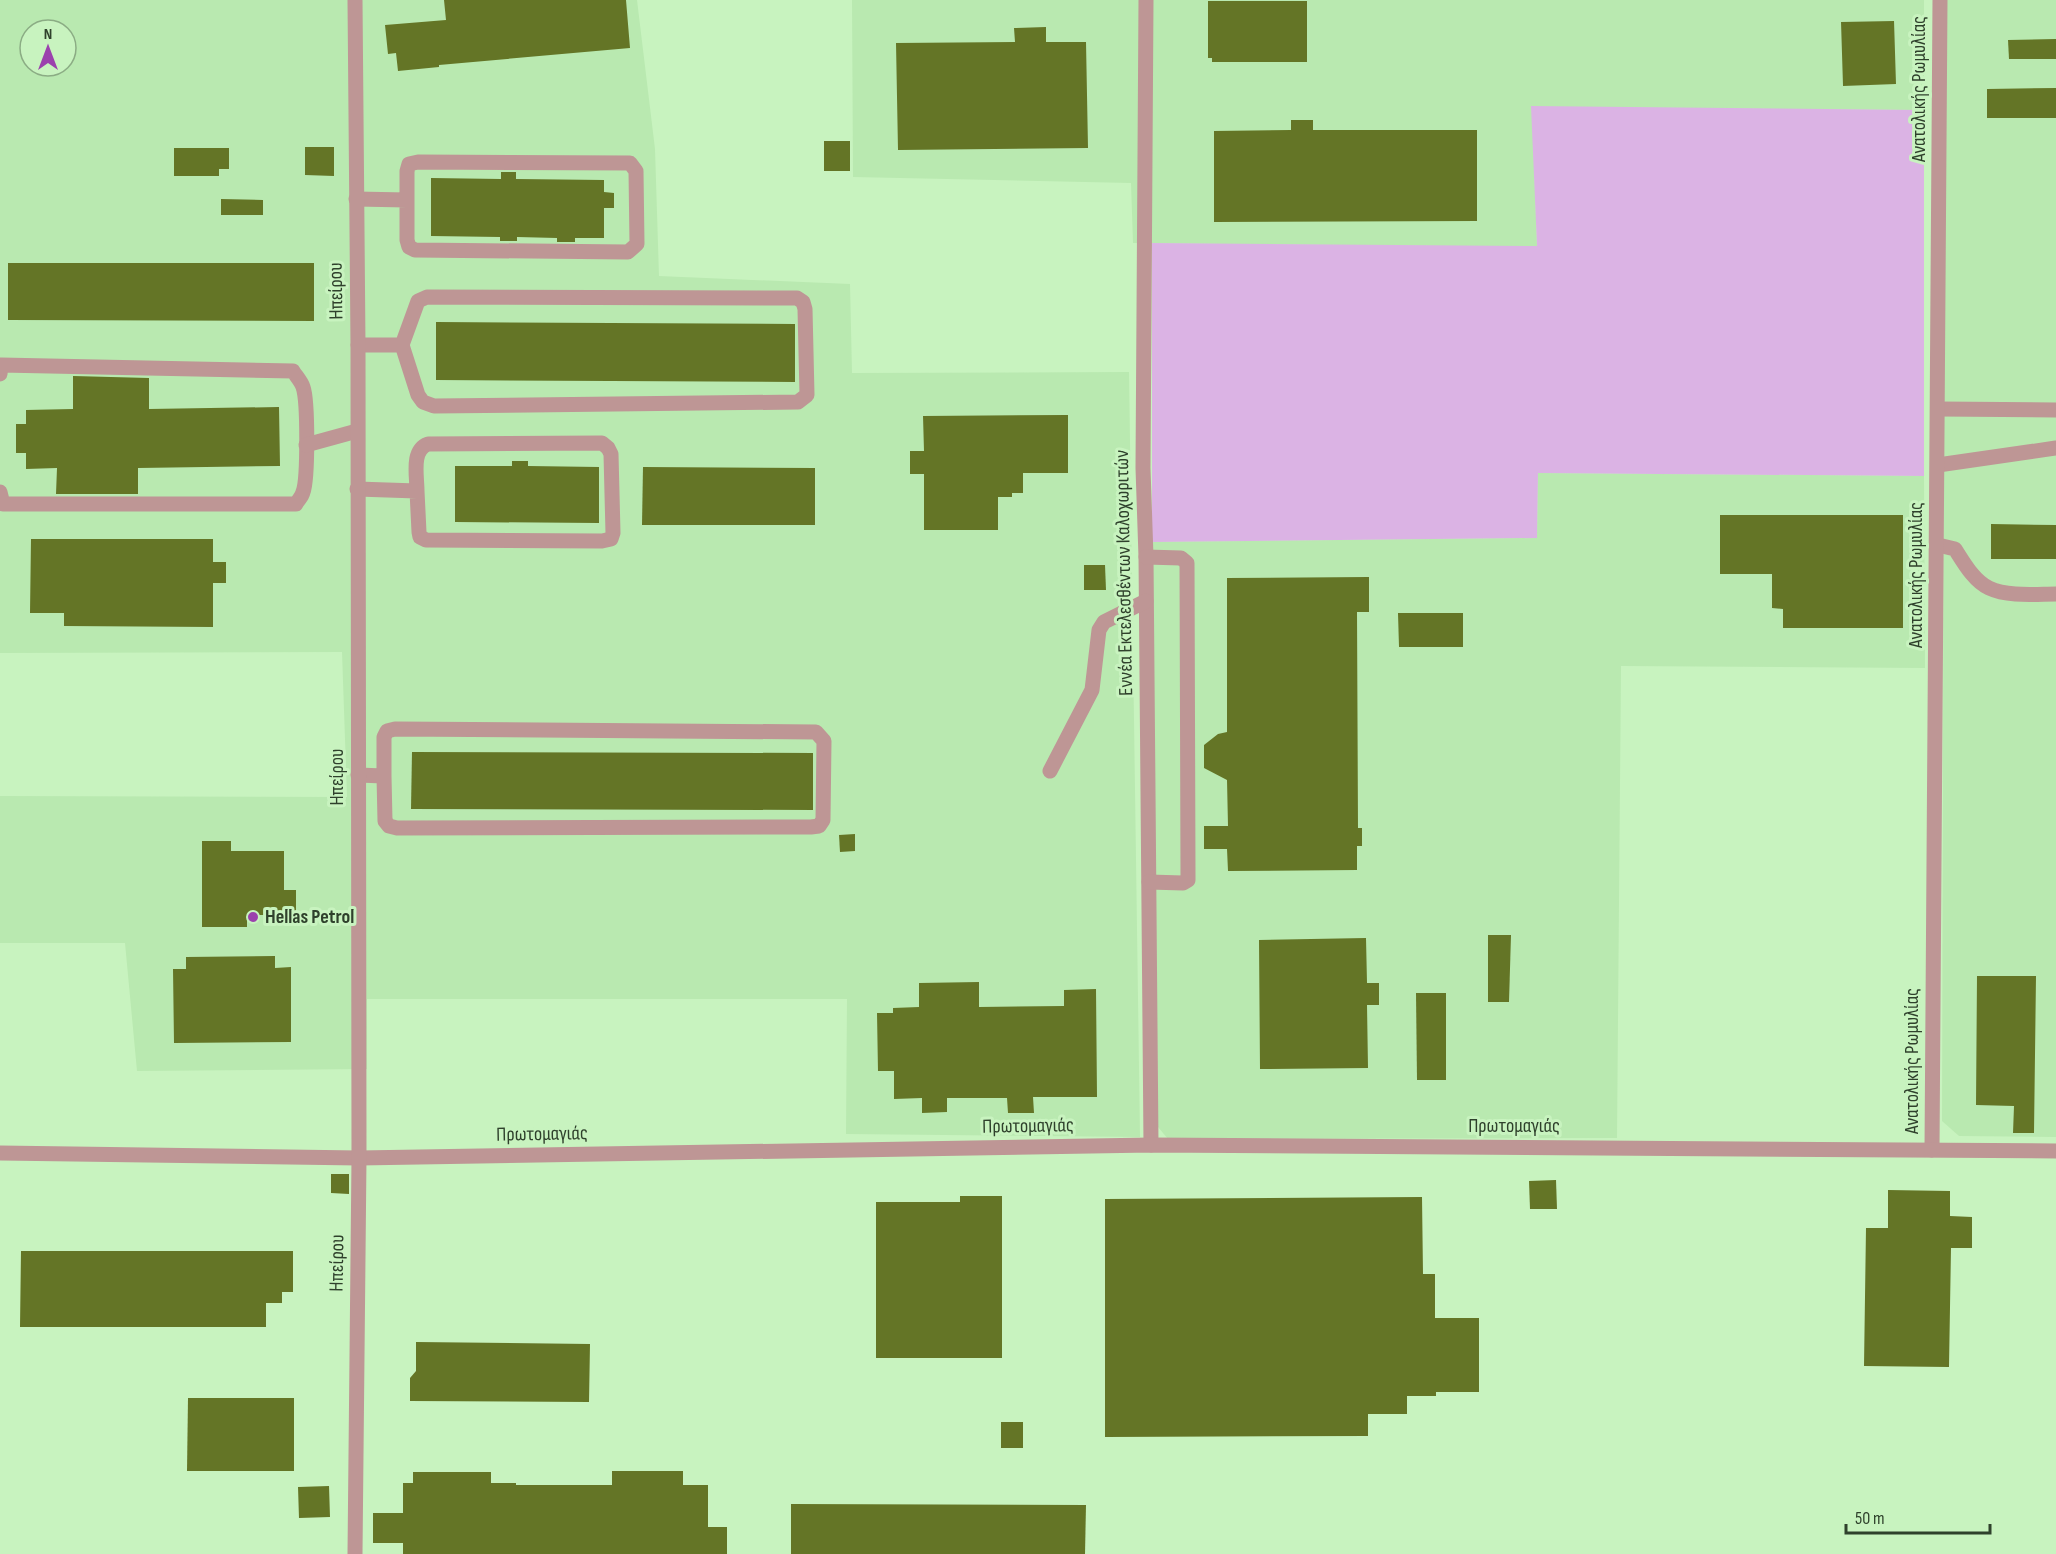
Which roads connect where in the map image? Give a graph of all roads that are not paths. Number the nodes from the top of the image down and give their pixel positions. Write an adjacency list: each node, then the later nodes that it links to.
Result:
1 (355, 0): 4 (street, Ηπείρου)
2 (1146, 0): 19 (street, Εννέα Εκτελεσθέντων Καλοχωριτών)
3 (1940, 0): 9 (street, Ανατολικής Ρωμυλίας)
4 (356, 199): 5 (street); 6 (street, Ηπείρου)
5 (407, 201): 5 (street)
6 (358, 345): 7 (street); 11 (street, Ηπείρου)
7 (402, 345): 7 (street)
8 (0, 374): 12 (street)
9 (1939, 409): 10 (street); 14 (street, Ανατολικής Ρωμυλίας)
10 (2056, 410)
11 (357, 431): 12 (street); 15 (street, Ηπείρου)
12 (306, 445): 17 (street)
13 (2056, 448): 14 (street)
14 (1938, 465): 18 (street, Ανατολικής Ρωμυλίας)
15 (357, 489): 16 (street); 23 (street, Ηπείρου)
16 (417, 491): 16 (street)
17 (0, 492)
18 (1938, 545): 20 (street); 27 (street, Ανατολικής Ρωμυλίας)
19 (1146, 557): 21 (street, Εννέα Εκτελεσθέντων Καλοχωριτών); 25 (street)
20 (2056, 594)
21 (1146, 601): 22 (street); 25 (street, Εννέα Εκτελεσθέντων Καλοχωριτών)
22 (1050, 771)
23 (358, 775): 24 (street); 30 (street, Ηπείρου)
24 (384, 776): 24 (street)
25 (1149, 882): 26 (street, Εννέα Εκτελεσθέντων Καλοχωριτών)
26 (1151, 1145): 27 (street, Πρωτομαγιάς); 30 (street, Πρωτομαγιάς)
27 (1932, 1150): 28 (street, Πρωτομαγιάς)
28 (2056, 1151)
29 (0, 1153): 30 (street, Πρωτομαγιάς)
30 (359, 1158): 31 (street, Ηπείρου)
31 (355, 1554)

